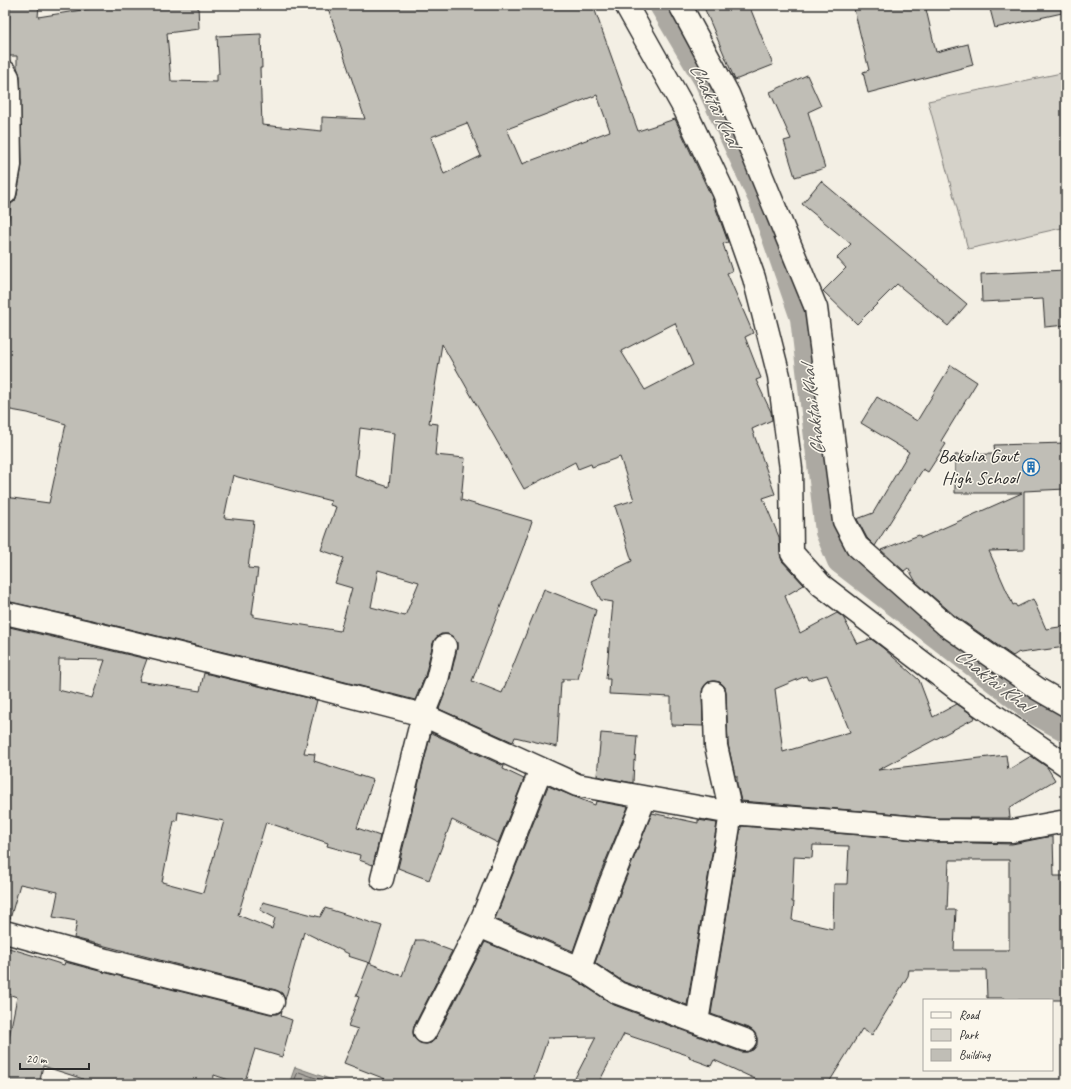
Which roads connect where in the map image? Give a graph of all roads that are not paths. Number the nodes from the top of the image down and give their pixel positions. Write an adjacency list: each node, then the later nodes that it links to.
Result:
1 (626, 5): 10 (street)
2 (680, 5): 8 (street)
3 (5, 72): 4 (street)
4 (5, 193)
5 (5, 613): 9 (street)
6 (445, 646): 9 (street)
7 (714, 693): 13 (street)
8 (1066, 705)
9 (423, 715): 11 (street); 15 (street)
10 (1066, 765)
11 (541, 769): 12 (street); 16 (street)
12 (645, 798): 13 (street); 18 (street)
13 (731, 813): 14 (street); 20 (street)
14 (1066, 821)
15 (382, 879)
16 (478, 926): 18 (street); 21 (street)
17 (5, 932): 19 (street)
18 (580, 968): 20 (street)
19 (273, 1002)
20 (697, 1022): 22 (street)
21 (425, 1032)
22 (745, 1040)

